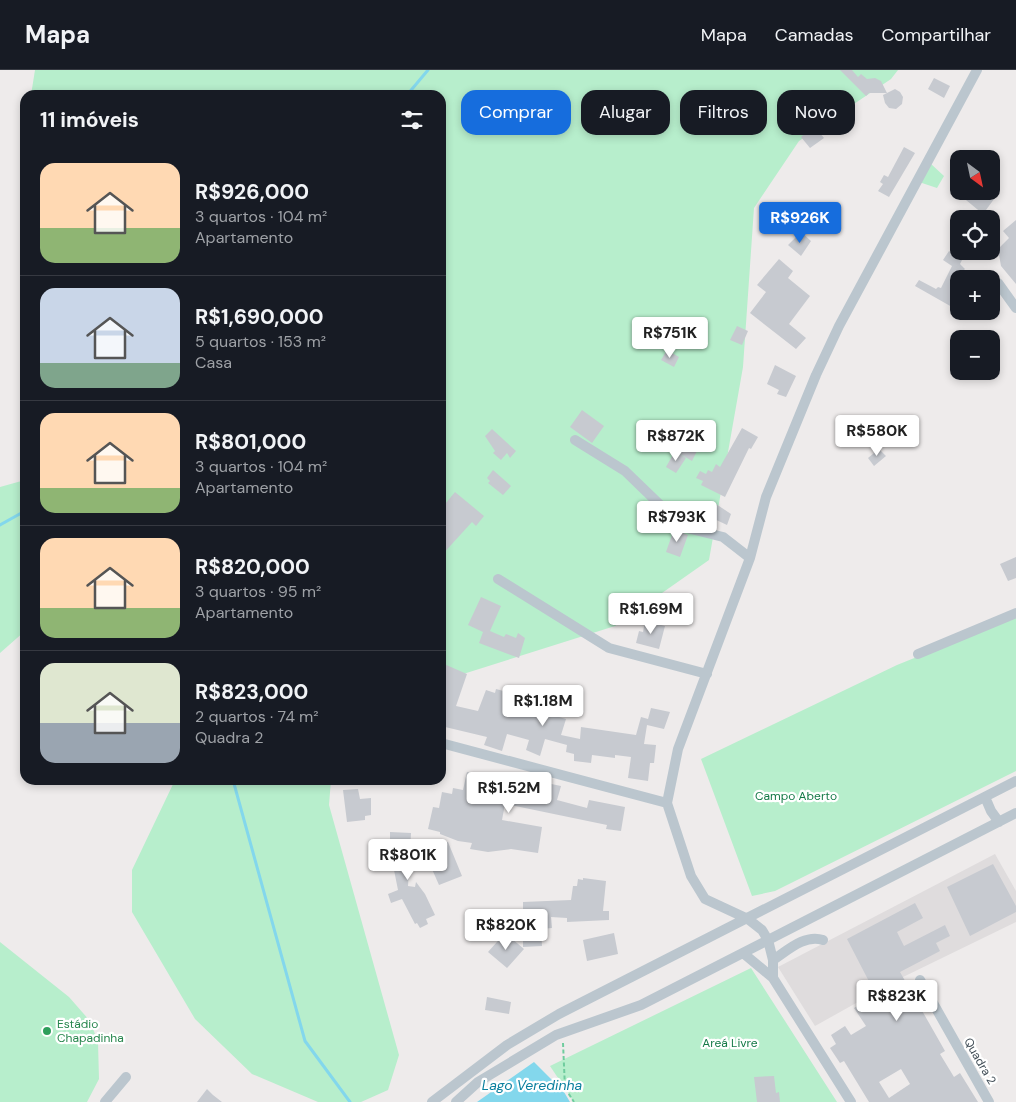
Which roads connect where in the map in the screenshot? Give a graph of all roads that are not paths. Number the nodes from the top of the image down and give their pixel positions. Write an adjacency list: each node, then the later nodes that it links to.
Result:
1 (977, 70): 5 (street)
2 (1000, 286): 3 (street)
3 (1016, 308)
4 (575, 440): 5 (street)
5 (750, 558): 9 (street)
6 (498, 579): 9 (street)
7 (1016, 613): 8 (street)
8 (918, 654)
9 (707, 674): 13 (street)
10 (446, 744): 13 (street)
11 (1016, 781): 12 (street)
12 (985, 797): 15 (street); 16 (street)
13 (667, 803): 16 (street)
14 (1016, 813): 15 (street)
15 (999, 822): 17 (street)
16 (748, 919): 17 (street); 25 (street)
17 (768, 940): 19 (street); 20 (street)
18 (823, 940): 20 (street)
19 (743, 953): 21 (street); 26 (street)
20 (773, 960): 21 (street)
21 (773, 978): 27 (street)
22 (920, 980): 28 (street, Quadra 2)
23 (126, 1077): 24 (street)
24 (105, 1102)
25 (432, 1102)
26 (456, 1102)
27 (851, 1102)
28 (989, 1102)

